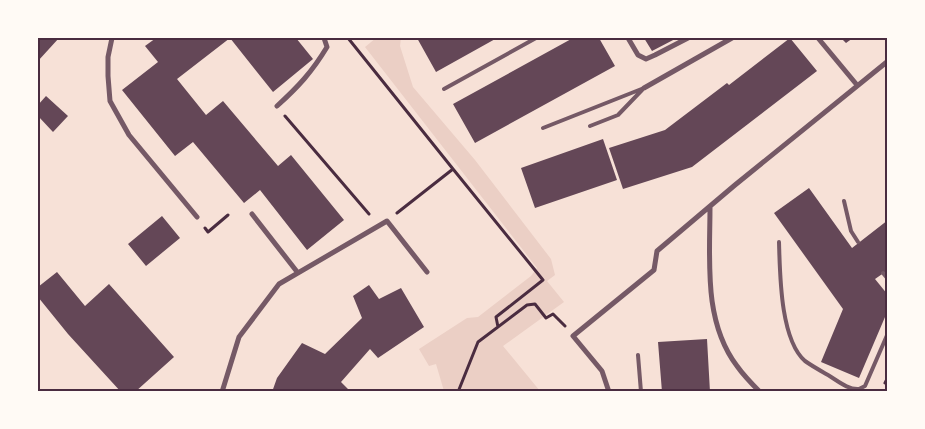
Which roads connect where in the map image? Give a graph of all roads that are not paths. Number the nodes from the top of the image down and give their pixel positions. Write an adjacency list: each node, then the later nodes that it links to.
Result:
1 (112, 38): 18 (street)
2 (324, 38): 12 (street)
3 (536, 38): 11 (lane)
4 (628, 38): 5 (street)
5 (688, 38)
6 (732, 38): 10 (street)
7 (818, 38): 9 (street)
8 (888, 61): 9 (street)
9 (857, 85): 16 (street)
10 (644, 88): 13 (lane); 14 (lane)
11 (444, 90)
12 (277, 106)
13 (590, 126)
14 (543, 128)
15 (844, 201): 20 (lane)
16 (710, 207): 28 (street); 30 (street)
17 (252, 214): 22 (street)
18 (197, 217)
19 (779, 242): 25 (lane)
20 (858, 242)
21 (427, 272): 22 (street)
22 (298, 273): 27 (street)
23 (883, 273): 24 (lane)
24 (888, 279)
25 (888, 333)
26 (638, 355): 29 (lane)
27 (222, 392)
28 (609, 392)
29 (641, 392)
30 (760, 392)

